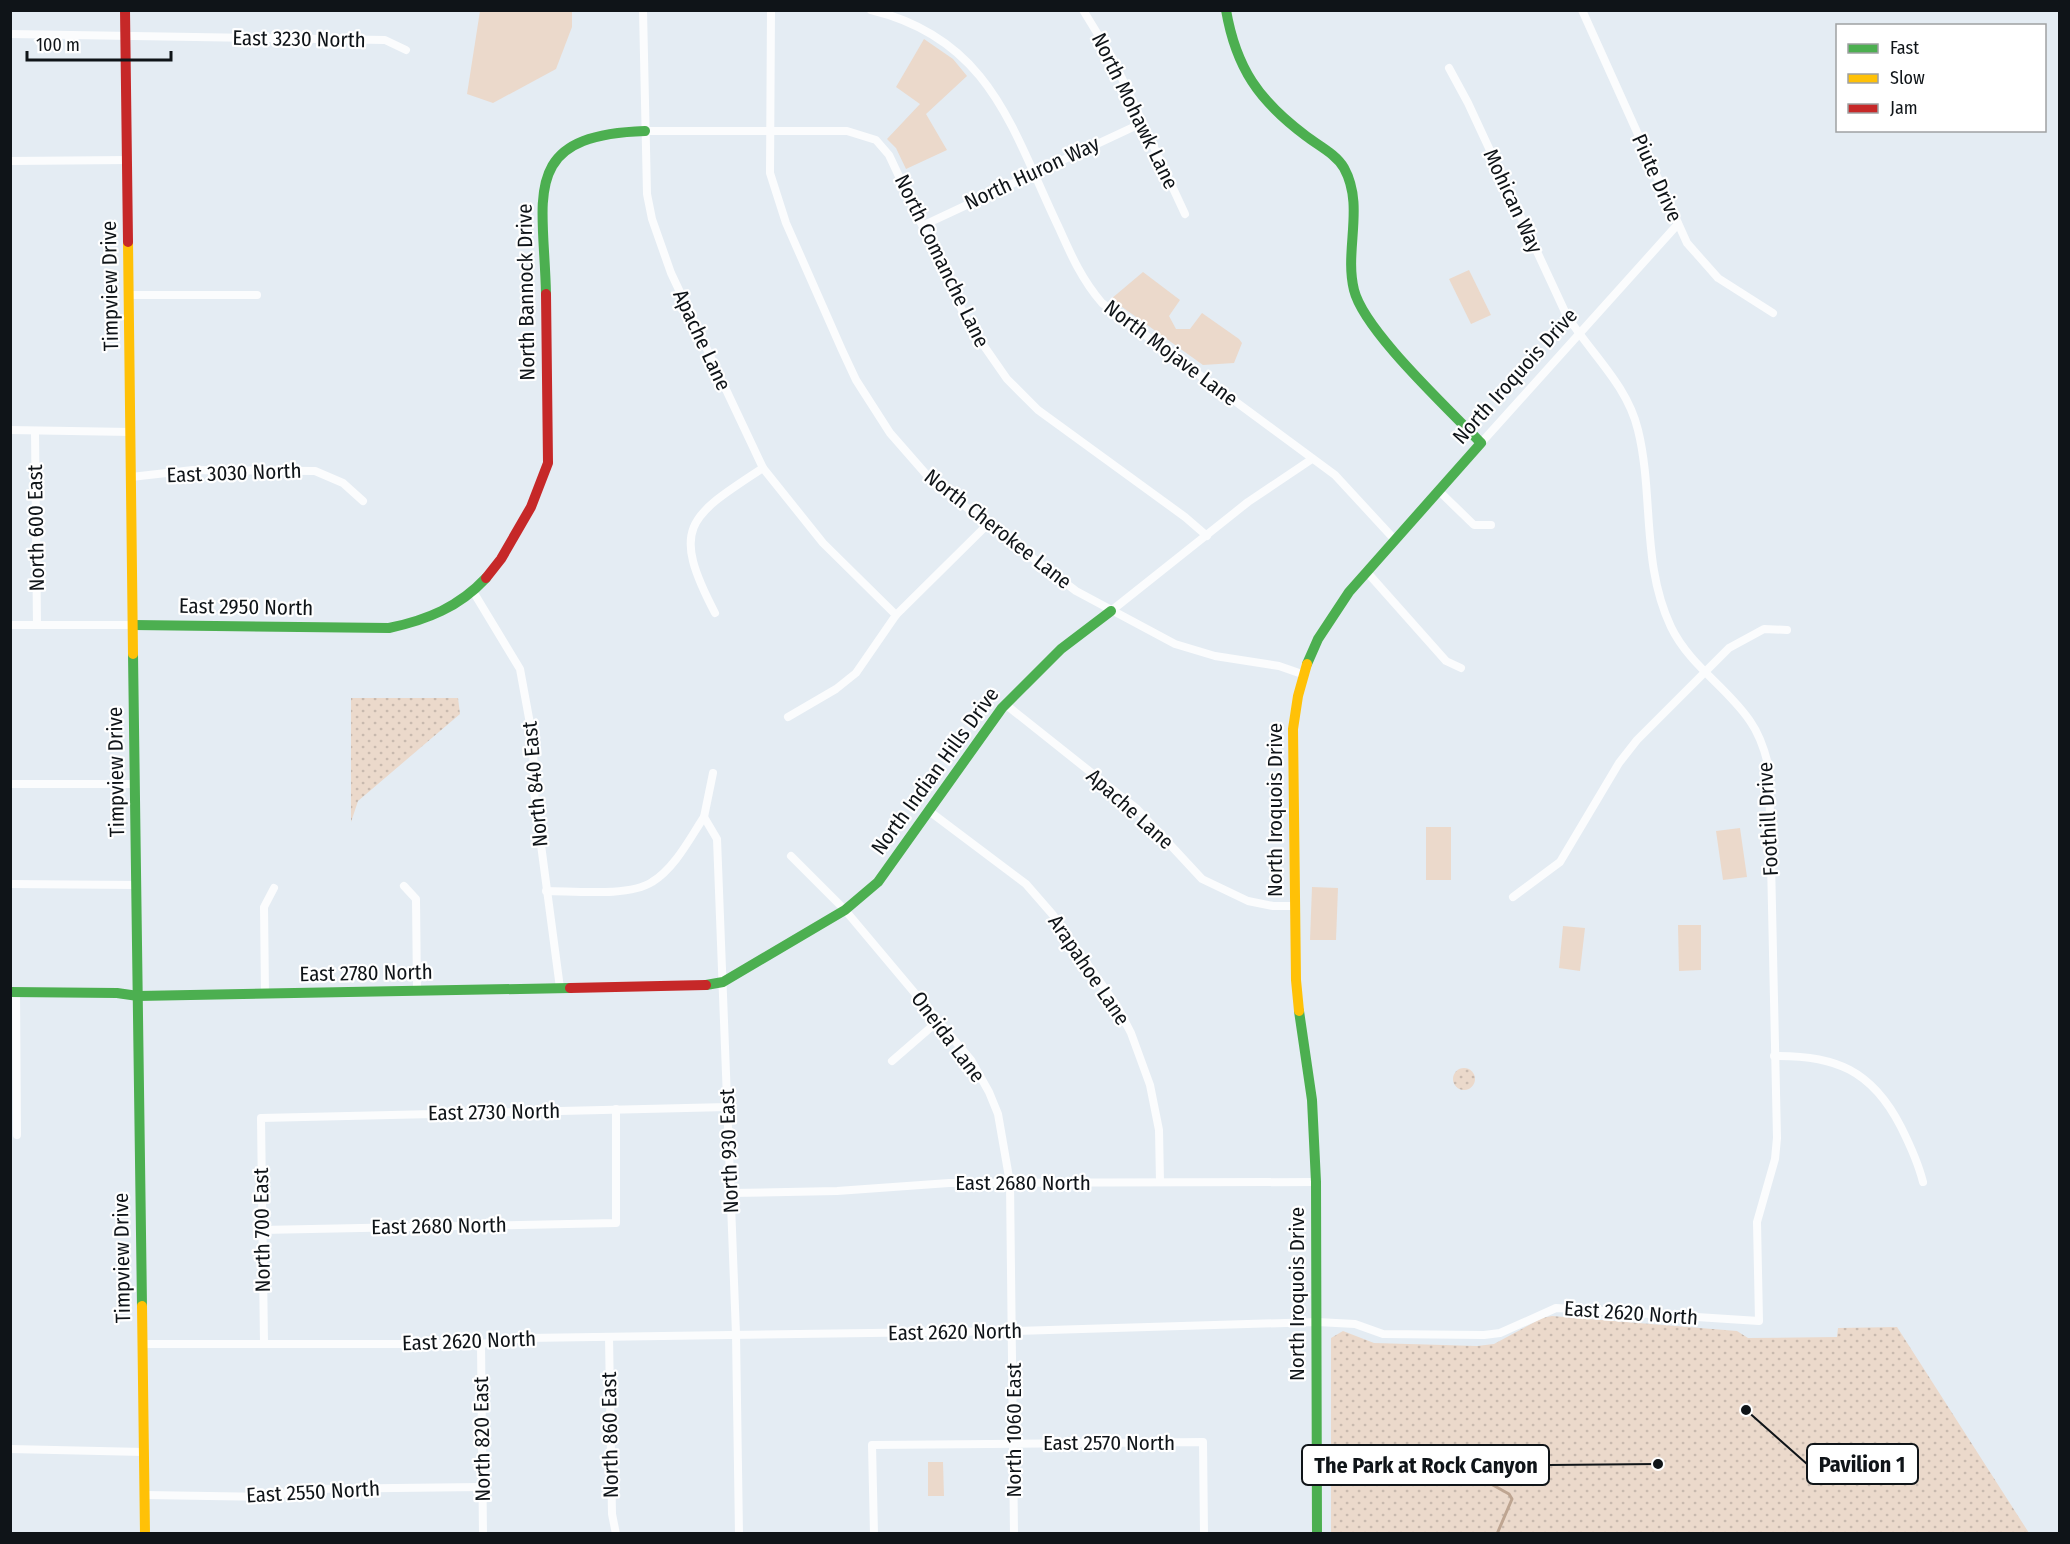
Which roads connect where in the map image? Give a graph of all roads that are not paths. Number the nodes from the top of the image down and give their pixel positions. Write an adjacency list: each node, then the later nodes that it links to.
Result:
1 (125, 10): 9 (street, Timpview Drive)
2 (643, 10): 13 (street, Apache Lane)
3 (771, 10): 14 (street, North Cherokee Lane)
4 (871, 10): 17 (street, North Mojave Lane)
5 (1083, 10): 12 (street, North Mohawk Lane)
6 (1226, 10): 28 (street)
7 (1582, 10): 19 (street, Piute Drive)
8 (10, 34): 9 (street, East 3230 North)
9 (126, 37): 10 (street, East 3230 North); 15 (street, Timpview Drive)
10 (406, 50)
11 (1449, 68): 24 (street, Mohican Way)
12 (1142, 123): 17 (street, North Huron Way); 18 (street, North Mohawk Lane)
13 (645, 131): 14 (street, North Bannock Drive); 30 (street, Apache Lane); 39 (street, North Bannock Drive)
14 (771, 132): 20 (street, North Comanche Lane); 34 (street, North Cherokee Lane)
15 (128, 160): 16 (street); 21 (street, Timpview Drive)
16 (10, 161)
17 (1032, 172): 20 (street, North Huron Way); 29 (street, North Mojave Lane)
18 (1185, 214)
19 (1678, 224): 23 (street, Piute Drive); 24 (street, North Iroquois Drive)
20 (924, 225): 36 (street, North Comanche Lane)
21 (129, 295): 22 (street); 27 (street, Timpview Drive)
22 (257, 295)
23 (1773, 313)
24 (1578, 333): 28 (street, North Iroquois Drive); 48 (street, Foothill Drive)
25 (10, 430): 26 (street)
26 (35, 430): 27 (street); 44 (street, North 600 East)
27 (131, 432): 31 (street, Timpview Drive)
28 (1481, 442): 32 (street, North Iroquois Drive)
29 (1312, 459): 36 (street, North Indian Hills Drive); 37 (street, North Mojave Lane)
30 (763, 468): 41 (street); 42 (street, Apache Lane)
31 (131, 477): 33 (street, East 3030 North); 45 (street, Timpview Drive)
32 (1440, 492): 35 (street); 37 (street, North Iroquois Drive)
33 (363, 501)
34 (987, 525): 40 (street, North Cherokee Lane); 42 (street)
35 (1491, 525)
36 (1207, 536): 40 (street, North Indian Hills Drive)
37 (1395, 540): 38 (street, North Iroquois Drive)
38 (1366, 571): 47 (street); 49 (street, North Iroquois Drive)
39 (474, 593): 45 (street, East 2950 North); 62 (street, North 840 East)
40 (1111, 611): 49 (street, North Cherokee Lane); 50 (street, North Indian Hills Drive)
41 (715, 613)
42 (896, 615): 51 (street)
43 (10, 625): 44 (street, East 2950 North)
44 (37, 625): 45 (street, East 2950 North)
45 (134, 625): 54 (street, Timpview Drive)
46 (1787, 630): 48 (street)
47 (1461, 668)
48 (1704, 673): 63 (street); 73 (street, Foothill Drive)
49 (1302, 674): 64 (street, North Iroquois Drive)
50 (1005, 704): 55 (street, North Indian Hills Drive); 64 (street, Apache Lane)
51 (788, 717)
52 (713, 773): 56 (street)
53 (10, 784): 54 (street)
54 (135, 784): 59 (street, Timpview Drive)
55 (929, 811): 65 (street, North Indian Hills Drive); 79 (street, Arapahoe Lane)
56 (704, 817): 62 (street); 66 (street, North 930 East)
57 (791, 856): 65 (street, Oneida Lane)
58 (10, 884): 59 (street)
59 (136, 885): 71 (street, Timpview Drive)
60 (404, 886): 69 (street)
61 (274, 888): 70 (street)
62 (546, 891): 67 (street, North 840 East)
63 (1513, 897)
64 (1295, 906): 80 (street, North Iroquois Drive)
65 (845, 910): 66 (street, North Indian Hills Drive); 72 (street, Oneida Lane)
66 (723, 982): 67 (street, East 2780 North); 75 (street, North 930 East)
67 (560, 988): 69 (street, East 2780 North)
68 (13, 992): 71 (street, East 2780 North); 78 (street)
69 (417, 992): 70 (street, East 2780 North)
70 (265, 994): 71 (street, East 2780 North)
71 (138, 996): 91 (street, Timpview Drive)
72 (938, 1022): 74 (street); 82 (street, Oneida Lane)
73 (1774, 1056): 81 (street); 85 (street, Foothill Drive)
74 (892, 1061)
75 (728, 1107): 76 (street, East 2730 North); 83 (street, North 930 East)
76 (616, 1109): 77 (street, East 2730 North); 84 (street, East 2680 North)
77 (261, 1118): 84 (street, North 700 East)
78 (17, 1135)
79 (1160, 1182): 80 (street, East 2680 North); 82 (street, East 2680 North)
80 (1316, 1182): 86 (street, North Iroquois Drive)
81 (1923, 1182)
82 (1010, 1183): 83 (street, East 2680 North); 87 (street, North 1060 East)
83 (731, 1193): 88 (street, North 930 East)
84 (261, 1230): 90 (street, North 700 East)
85 (1759, 1321): 86 (street, East 2620 North)
86 (1317, 1322): 87 (street, East 2620 North); 105 (street, North Iroquois Drive)
87 (1014, 1331): 88 (street, East 2620 North); 93 (street, North 1060 East)
88 (736, 1334): 89 (street, East 2620 North); 101 (street, North 930 East)
89 (609, 1337): 92 (street, East 2620 North); 100 (street, North 860 East)
90 (264, 1342): 91 (street, East 2620 North); 92 (street, East 2620 North)
91 (143, 1344): 95 (street, Timpview Drive)
92 (481, 1344): 96 (street, North 820 East)
93 (1014, 1444): 102 (street, East 2570 North); 103 (street, North 1060 East); 104 (street, East 2570 North)
94 (10, 1449): 95 (street)
95 (144, 1452): 97 (street, Timpview Drive)
96 (482, 1486): 97 (street, East 2550 North); 99 (street, North 820 East)
97 (145, 1495): 98 (street, Timpview Drive)
98 (145, 1533)
99 (483, 1533)
100 (616, 1533)
101 (739, 1533)
102 (874, 1533)
103 (1014, 1533)
104 (1204, 1533)
105 (1317, 1533)

